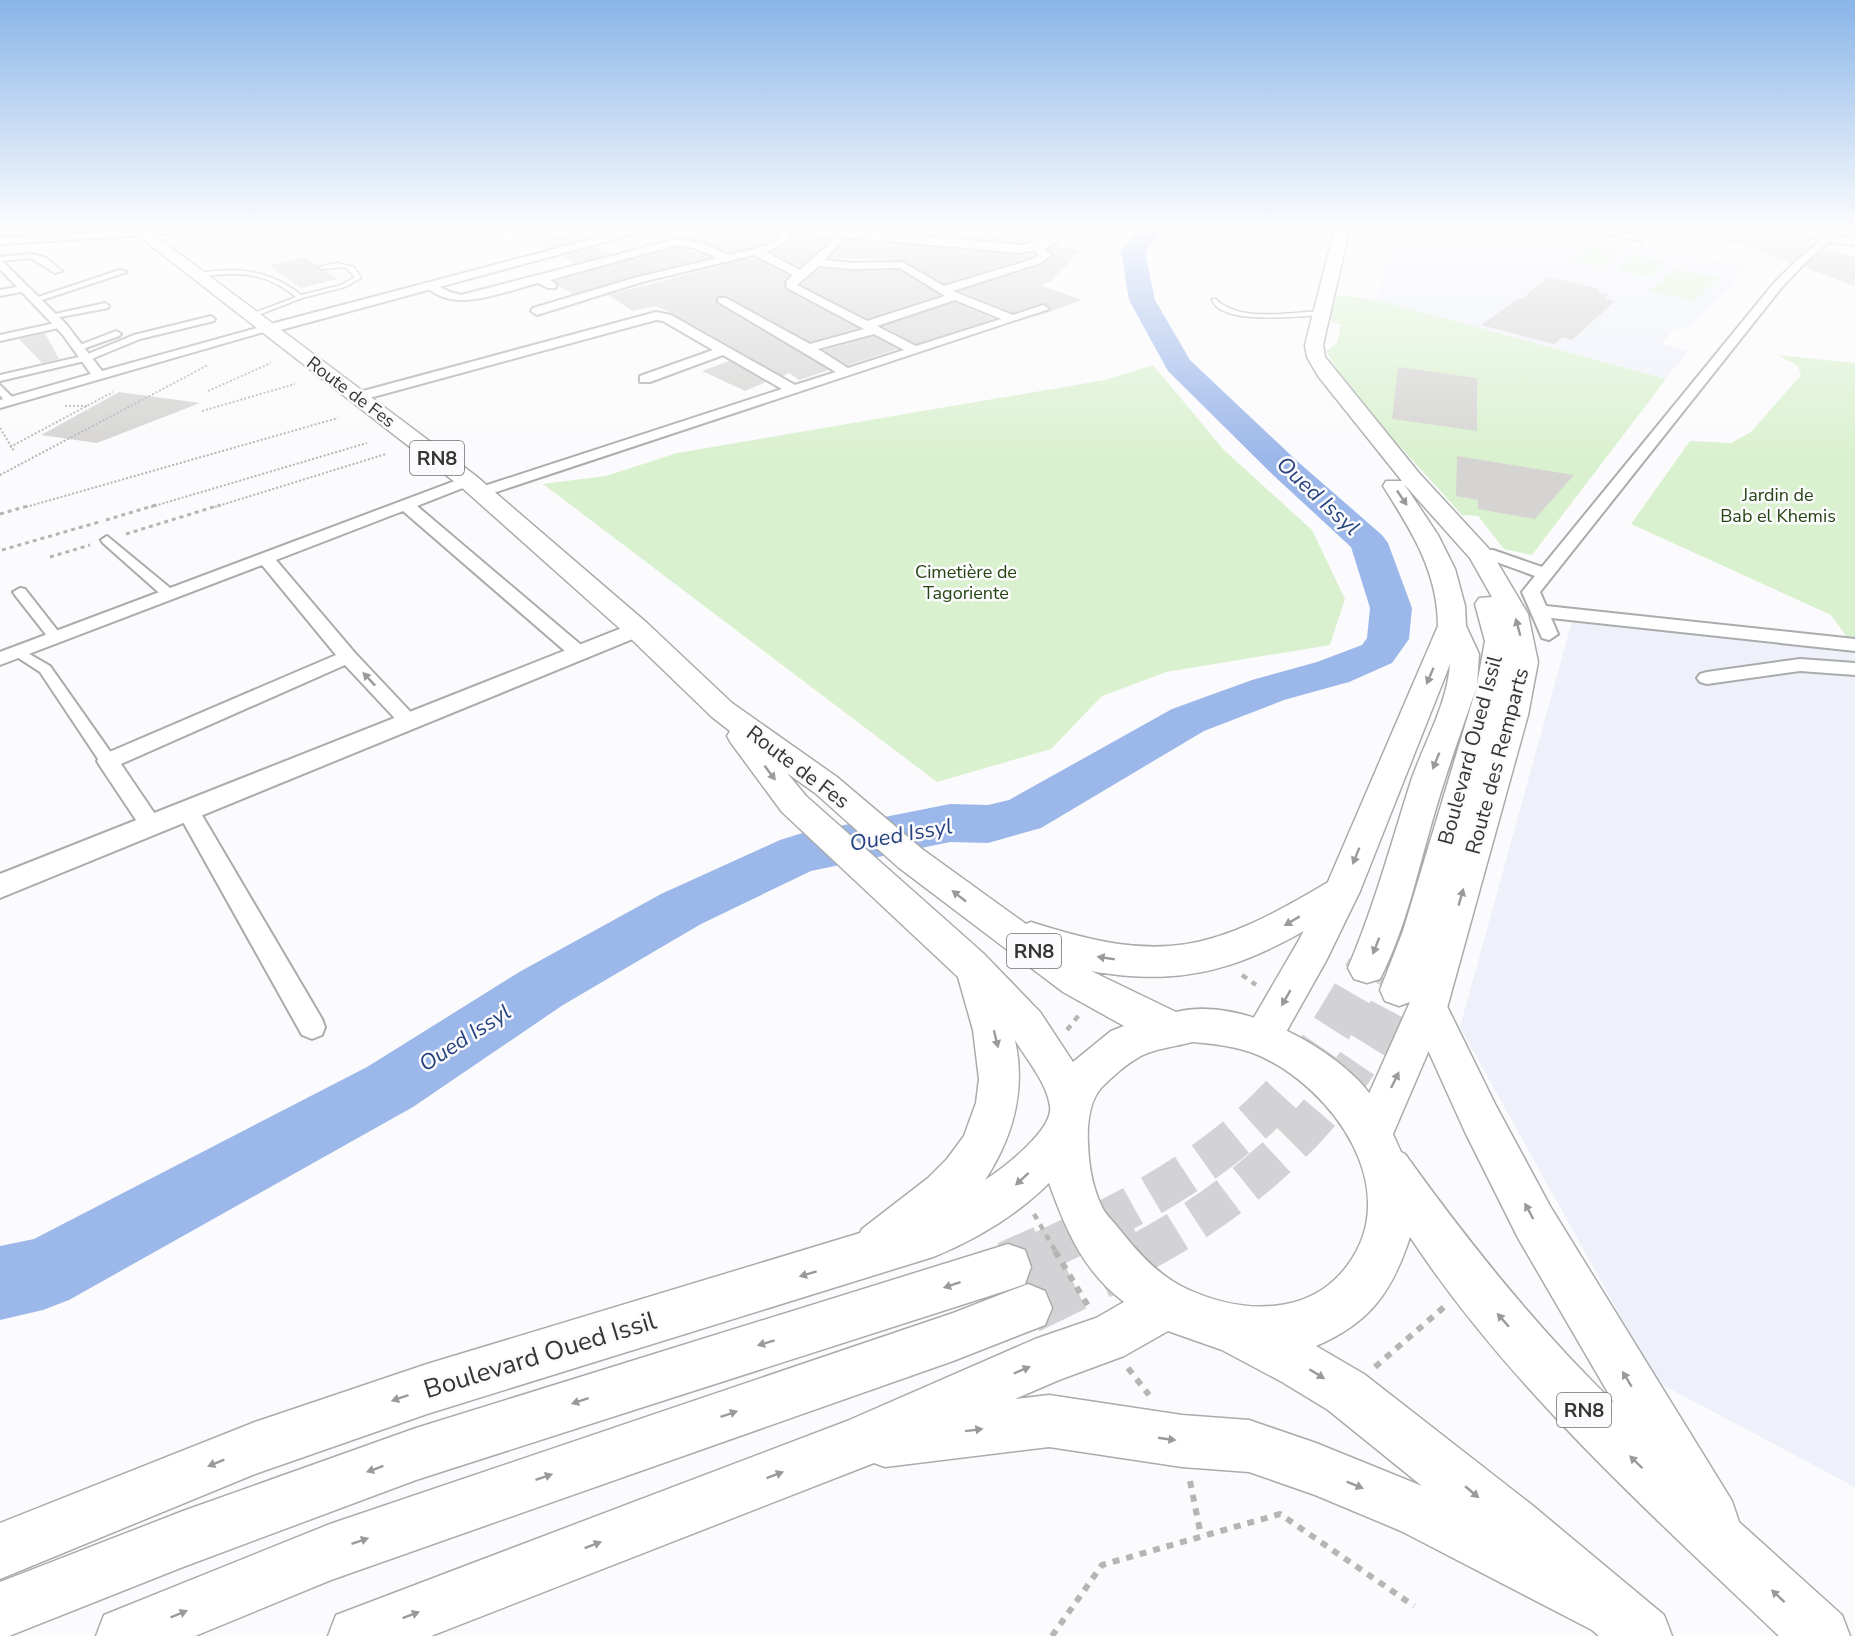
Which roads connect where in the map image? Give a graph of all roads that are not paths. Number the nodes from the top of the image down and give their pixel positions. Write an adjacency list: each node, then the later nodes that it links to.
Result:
1 (40, 303): 20 (street)
2 (233, 303): 21 (main road, Route de Fes / RN8)
3 (290, 303): 21 (lane)
4 (351, 303): 21 (street)
5 (561, 303): 16 (street)
6 (728, 303): 25 (street)
7 (822, 303): 23 (street)
8 (925, 303): 23 (street)
9 (977, 303): 19 (street)
10 (1217, 303): 17 (lane)
11 (1314, 303): 17 (main road, Route des Remparts)
12 (1315, 303): 17 (main road, Route des Remparts)
13 (1763, 303): 43 (street)
14 (105, 306): 20 (street)
15 (1043, 309): 19 (street)
16 (537, 311)
17 (1312, 313): 39 (main road, Route des Remparts); 47 (main road, Route des Remparts, one-way to 47)
18 (211, 319): 28 (street)
19 (1013, 319): 27 (street)
20 (55, 320): 24 (street); 28 (street)
21 (260, 323): 30 (street); 35 (main road, Route de Fes / RN8)
22 (141, 327): 28 (street)
23 (870, 328): 25 (street); 27 (street)
24 (0, 338)
25 (808, 348): 29 (street)
26 (722, 351): 32 (street); 34 (street); 35 (street)
27 (915, 351): 29 (street)
28 (82, 353): 30 (street); 31 (street)
29 (847, 373): 34 (street)
30 (99, 376): 36 (street)
31 (0, 378)
32 (645, 379)
33 (0, 388): 36 (street)
34 (793, 390): 37 (street)
35 (357, 397): 37 (main road, Route de Fes / RN8)
36 (5, 402)
37 (474, 487): 38 (street); 48 (main road, Route de Fes / RN8)
38 (406, 505): 42 (street); 53 (street)
39 (1444, 516): 41 (main road, Route des Remparts); 68 (main road, Boulevard Oued Issil)
40 (107, 540): 45 (street)
41 (1481, 555): 43 (street); 68 (main road, Route des Remparts, one-way to 41)
42 (266, 560): 45 (street); 54 (street)
43 (1545, 574): 46 (street)
44 (20, 592): 50 (street)
45 (170, 595): 50 (street)
46 (1539, 611): 49 (street); 51 (street)
47 (1452, 626): 64 (main road, Route des Remparts, one-way to 64); 67 (main road, Boulevard Oued Issil, one-way to 67)
48 (637, 629): 53 (street); 58 (main road, Route de Fes / RN8)
49 (1549, 634)
50 (56, 638): 52 (street)
51 (1855, 645)
52 (19, 652): 55 (street); 60 (street)
53 (580, 654): 59 (street)
54 (348, 657): 59 (street, one-way to 54); 60 (street)
55 (0, 659)
56 (1855, 669): 57 (street)
57 (1707, 678)
58 (722, 710): 65 (main road, Route de Fes / RN8, one-way to 58); 66 (main road, Route de Fes / RN8, one-way to 66)
59 (410, 722): 61 (street)
60 (108, 761): 62 (street)
61 (188, 811): 62 (street); 69 (street)
62 (152, 826): 63 (street)
63 (0, 886)
64 (1342, 891): 65 (main road, one-way to 65); 71 (main road, Route des Remparts, one-way to 71)
65 (999, 927): 70 (main road, Route de Fes / RN8)
66 (970, 964): 72 (main road, Route de Fes / RN8); 74 (main road, one-way to 74)
67 (1367, 968)
68 (1414, 999): 73 (main road, Route des Remparts, one-way to 68); 79 (main road, one-way to 68)
69 (312, 1027)
70 (1167, 1027): 71 (main road, RN8); 72 (main road, RN8)
71 (1262, 1038): 73 (main road, RN8)
72 (1068, 1122): 74 (main road, Boulevard Oued Issil, one-way to 74); 75 (main road, RN8)
73 (1376, 1144): 76 (main road, RN8); 79 (main road, RN8, one-way to 73)
74 (864, 1256): 78 (main road, Boulevard Oued Issil, one-way to 78)
75 (1165, 1305): 76 (main road, RN8); 77 (main road, one-way to 75)
76 (1227, 1328): 81 (main road, RN8, one-way to 81)
77 (854, 1445): 81 (main road, one-way to 81); 83 (main road, one-way to 77)
78 (0, 1551)
79 (1734, 1555): 84 (main road, RN8, one-way to 79)
80 (0, 1611): 82 (main road, one-way to 80)
81 (1629, 1624)
82 (125, 1636)
83 (357, 1636)
84 (1821, 1636)

